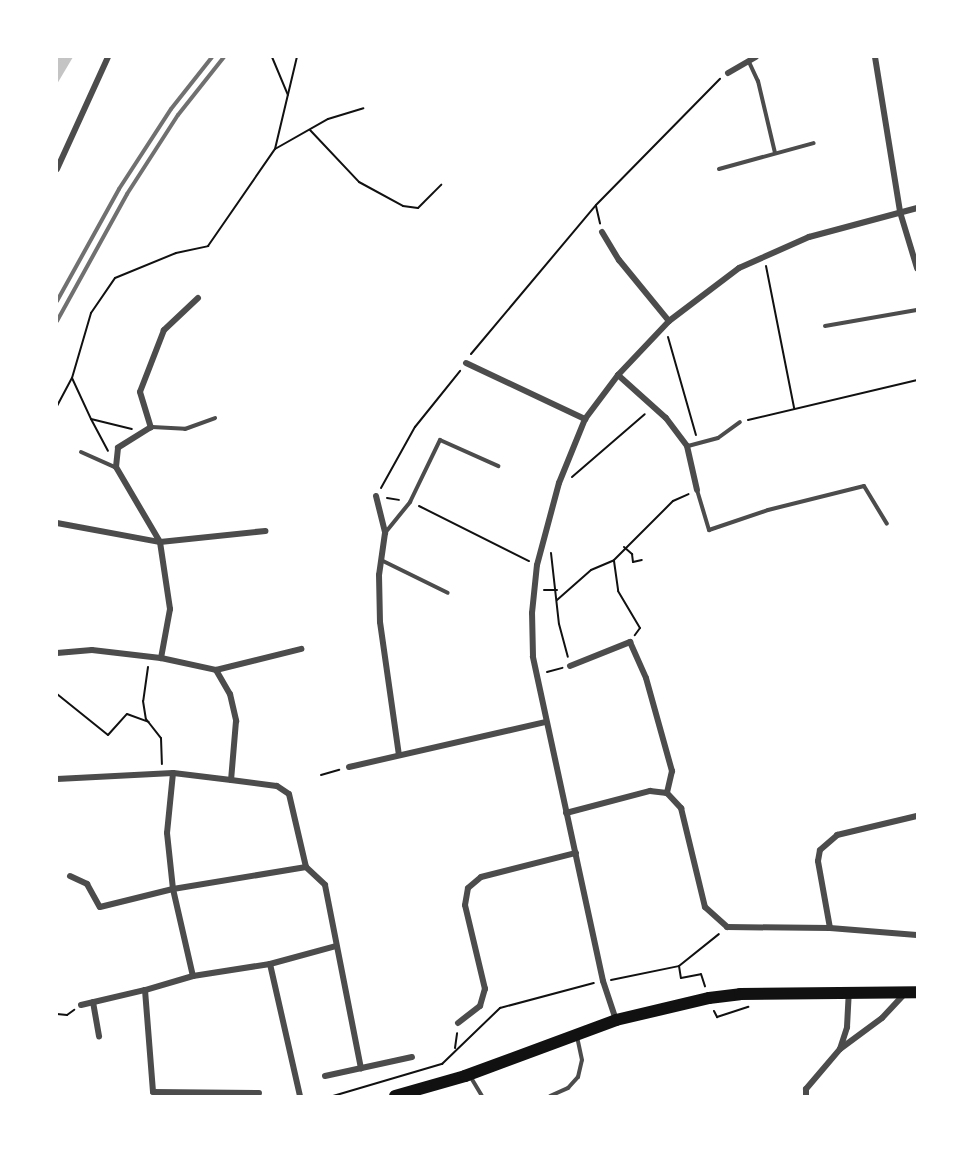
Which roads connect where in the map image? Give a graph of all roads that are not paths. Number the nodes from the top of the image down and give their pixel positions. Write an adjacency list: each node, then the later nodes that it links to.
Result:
1 (108, 57): 8 (street)
2 (756, 57): 4 (street)
3 (875, 57): 11 (street)
4 (749, 62): 5 (street); 7 (lane)
5 (728, 73)
6 (814, 143): 7 (lane)
7 (775, 154): 9 (lane)
8 (57, 169)
9 (719, 169)
10 (917, 208): 11 (street)
11 (900, 212): 13 (street); 16 (street)
12 (602, 232): 16 (street)
13 (917, 268)
14 (198, 298): 23 (street)
15 (917, 310): 17 (lane)
16 (667, 323): 19 (street)
17 (825, 326)
18 (466, 363): 21 (street)
19 (618, 375): 21 (street); 24 (street)
20 (215, 418): 23 (lane)
21 (585, 419): 42 (street)
22 (740, 422): 24 (lane)
23 (151, 427): 27 (street)
24 (687, 446): 28 (street)
25 (81, 452): 27 (lane)
26 (498, 466): 33 (lane)
27 (116, 467): 34 (street)
28 (698, 490): 31 (lane)
29 (376, 496): 33 (street)
30 (57, 523): 34 (street)
31 (887, 524)
32 (265, 531): 34 (street)
33 (385, 532): 35 (street)
34 (160, 542): 39 (street)
35 (383, 561): 36 (lane); 43 (street)
36 (448, 593)
37 (301, 649): 41 (street)
38 (57, 653): 39 (street)
39 (161, 658): 41 (street)
40 (570, 666): 48 (street)
41 (216, 670): 47 (street)
42 (544, 722): 43 (street); 49 (street)
43 (399, 755): 44 (street)
44 (349, 767)
45 (173, 773): 46 (street); 47 (street); 54 (street)
46 (57, 779)
47 (231, 780): 52 (street)
48 (667, 793): 49 (street); 55 (street)
49 (566, 813): 51 (street)
50 (917, 816): 55 (street)
51 (576, 853): 65 (street); 66 (street)
52 (306, 867): 54 (street); 57 (street)
53 (70, 876): 54 (street)
54 (172, 888): 59 (street)
55 (830, 928): 56 (street)
56 (917, 935)
57 (336, 946): 58 (street); 71 (street)
58 (270, 964): 59 (street); 76 (street)
59 (193, 976): 60 (street)
60 (145, 990): 63 (street); 75 (street)
61 (849, 992): 62 (main road); 65 (main road); 69 (street)
62 (911, 993): 69 (street)
63 (93, 1002): 64 (street); 68 (street)
64 (81, 1005)
65 (616, 1020): 67 (main road)
66 (458, 1023)
67 (576, 1033): 72 (main road); 74 (lane)
68 (99, 1036)
69 (840, 1049): 81 (street)
70 (412, 1057): 71 (street)
71 (361, 1068): 73 (street)
72 (469, 1074): 77 (main road); 78 (lane)
73 (325, 1076)
74 (566, 1089): 79 (lane); 80 (lane)
75 (259, 1093)
76 (300, 1096)
77 (395, 1096)
78 (482, 1096)
79 (550, 1096)
80 (563, 1096)
81 (806, 1096)

